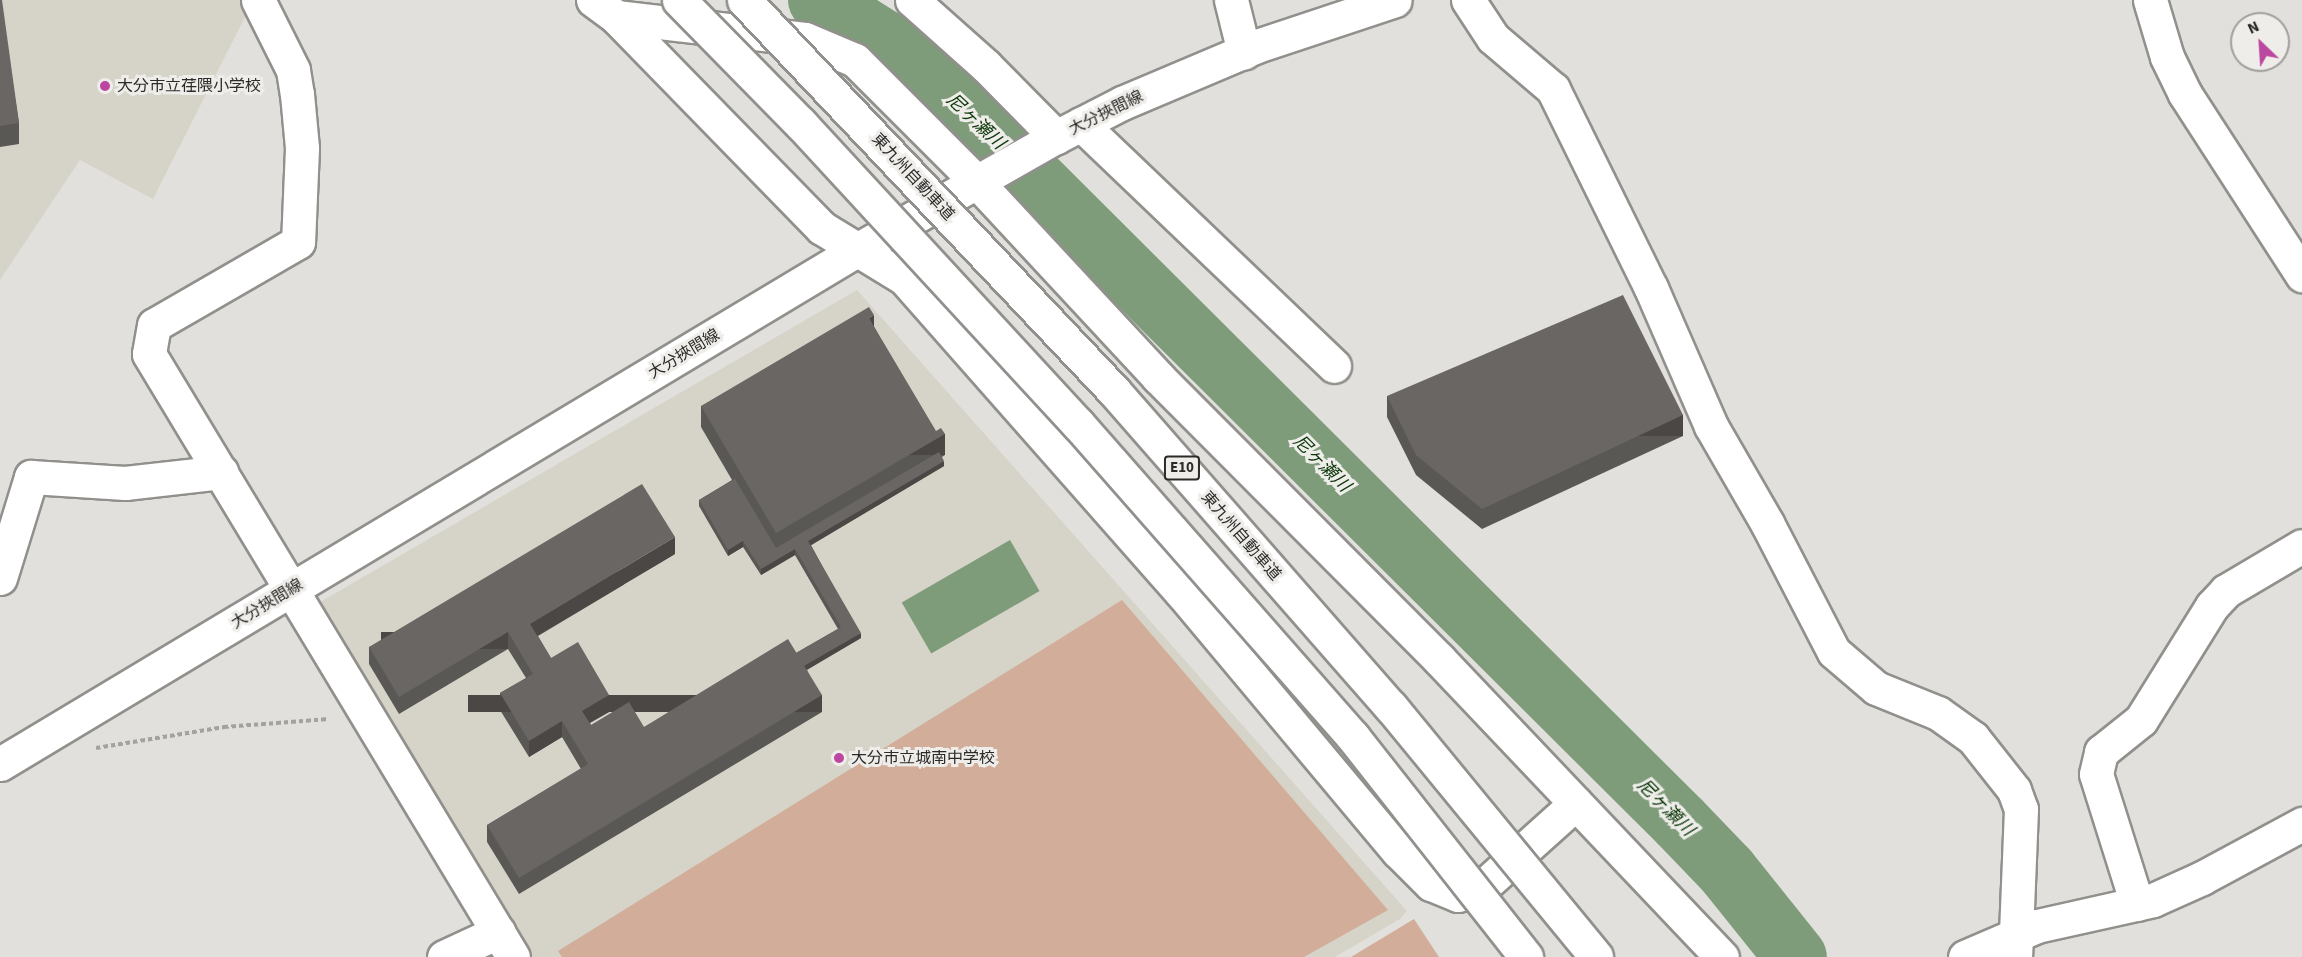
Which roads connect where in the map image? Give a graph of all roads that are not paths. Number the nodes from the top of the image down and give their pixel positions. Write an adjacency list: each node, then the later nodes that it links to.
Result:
1 (258, 0): 16 (main road)
2 (679, 0): 27 (main road, bridge)
3 (744, 0): 28 (main road, 東九州自動車道 / E10, bridge)
4 (912, 0): 11 (main road)
5 (1231, 0): 10 (main road)
6 (1395, 0): 10 (main road, 大分挾間線)
7 (1468, 0): 25 (main road)
8 (2150, 0): 14 (main road)
9 (605, 8): 12 (main road); 13 (main road)
10 (1244, 52): 11 (main road, 大分挾間線)
11 (1069, 131): 12 (main road, 大分挾間線); 15 (main road)
12 (977, 182): 13 (main road, 大分挾間線); 21 (main road)
13 (855, 251): 19 (main road, 大分挾間線); 21 (main road)
14 (2302, 275)
15 (1334, 366)
16 (221, 472): 18 (main road); 19 (main road)
17 (2302, 546): 23 (main road)
18 (0, 578)
19 (293, 588): 20 (main road, 大分挾間線); 24 (main road)
20 (0, 764)
21 (1576, 803): 29 (main road)
22 (2301, 827): 23 (main road)
23 (2137, 904): 25 (main road)
24 (505, 945): 26 (main road)
25 (2016, 945): 30 (main road)
26 (444, 957)
27 (1526, 957)
28 (1596, 957)
29 (1722, 957)
30 (1965, 957)

